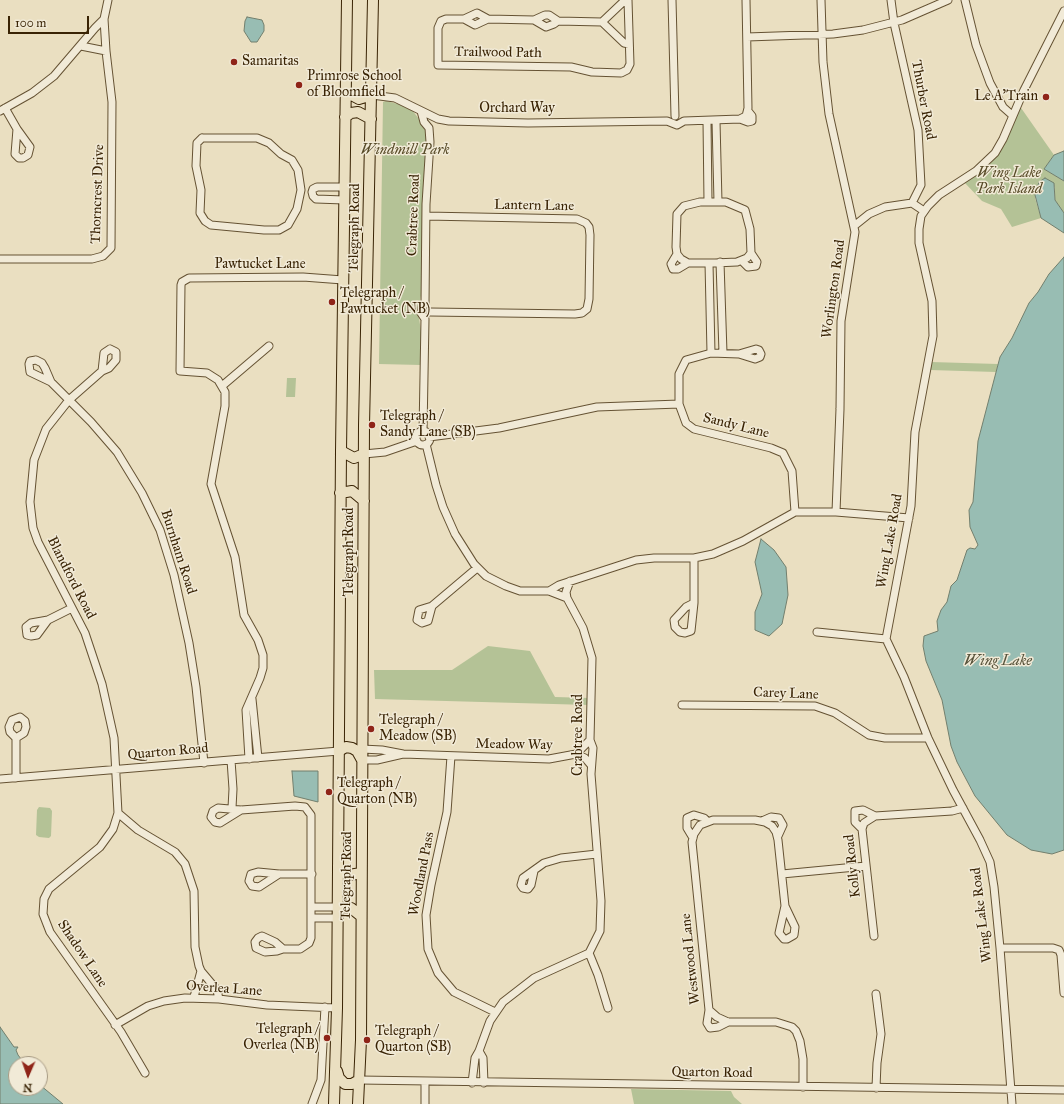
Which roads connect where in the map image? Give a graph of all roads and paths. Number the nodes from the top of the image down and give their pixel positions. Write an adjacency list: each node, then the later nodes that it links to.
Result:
1 (108, 0): 12 (street, Thorncrest Drive)
2 (347, 0): 24 (highway, Telegraph Road)
3 (374, 0): 25 (highway, Telegraph Road)
4 (628, 0): 17 (street); 21 (street)
5 (672, 0): 29 (street)
6 (746, 0): 20 (street)
7 (821, 0): 19 (street, Worlington Road)
8 (891, 0): 18 (street, Thurber Road)
9 (948, 0): 18 (street)
10 (965, 0): 28 (street)
11 (1064, 11): 28 (street, Wing Lake Road)
12 (104, 19): 22 (street); 23 (street, Thorncrest Drive)
13 (464, 19): 14 (street, Trailwood Path); 14 (street, Trailwood Path); 21 (street, Trailwood Path)
14 (488, 19): 15 (street, Trailwood Path)
15 (534, 20): 16 (street, Trailwood Path); 16 (street, Trailwood Path)
16 (558, 21): 17 (street, Trailwood Path)
17 (602, 22): 21 (street)
18 (894, 22): 19 (street); 45 (street, Thurber Road)
19 (822, 35): 20 (street); 48 (street, Worlington Road)
20 (747, 37): 30 (street)
21 (629, 44)
22 (80, 46): 23 (street); 26 (street)
23 (106, 51): 51 (street, Thorncrest Drive)
24 (346, 92): 25 (highway); 31 (highway, Telegraph Road)
25 (372, 95): 27 (street, Orchard Way); 32 (highway, Telegraph Road)
26 (3, 110): 39 (street)
27 (421, 111): 33 (street, Orchard Way); 38 (street, Crabtree Road)
28 (1012, 115): 46 (street, Wing Lake Road)
29 (675, 116): 34 (street); 35 (street, Orchard Way)
30 (745, 116): 30 (street, Orchard Way); 37 (street, Orchard Way)
31 (345, 117): 32 (highway); 40 (highway, Telegraph Road)
32 (371, 119): 73 (highway, Telegraph Road)
33 (438, 119): 34 (street, Orchard Way); 38 (street)
34 (667, 121): 35 (street, Orchard Way)
35 (684, 121): 36 (street, Orchard Way)
36 (707, 121): 37 (street, Orchard Way); 44 (street)
37 (716, 121): 44 (street)
38 (429, 128): 47 (street, Crabtree Road)
39 (17, 129)
40 (344, 187): 42 (street); 43 (highway, Telegraph Road)
41 (301, 192): 41 (street); 42 (street)
42 (313, 193): 43 (street)
43 (344, 200): 55 (highway, Telegraph Road)
44 (713, 202): 49 (street); 50 (street)
45 (912, 203): 46 (street); 48 (street)
46 (924, 211): 78 (street, Wing Lake Road)
47 (426, 216): 56 (street, Crabtree Road); 57 (street, Lantern Lane)
48 (854, 226): 77 (street, Worlington Road)
49 (751, 253): 52 (street); 52 (street)
50 (677, 254): 54 (street); 54 (street)
51 (0, 259)
52 (742, 261): 53 (street)
53 (715, 262): 54 (street); 60 (street); 61 (street)
54 (688, 263)
55 (342, 280): 65 (street, Pawtucket Lane); 72 (highway, Telegraph Road)
56 (425, 304): 57 (street); 58 (street, Crabtree Road)
57 (430, 312): 58 (street)
58 (425, 319): 68 (street, Crabtree Road)
59 (269, 346): 65 (street)
60 (711, 353): 61 (street); 67 (street)
61 (723, 353): 62 (street)
62 (739, 354)
63 (102, 371): 66 (street, Blandford Road)
64 (51, 382): 66 (street, Burnham Road)
65 (222, 386): 90 (street)
66 (69, 400): 86 (street, Blandford Road); 104 (street, Burnham Road)
67 (679, 404): 69 (street); 76 (street, Sandy Lane)
68 (423, 432): 69 (street); 70 (street)
69 (429, 437): 71 (street)
70 (417, 441): 71 (street); 73 (street)
71 (426, 444): 80 (street)
72 (341, 451): 73 (highway); 74 (highway, Telegraph Road)
73 (364, 454): 75 (highway, Telegraph Road)
74 (340, 493): 75 (highway); 96 (highway, Telegraph Road)
75 (364, 501): 95 (highway, Telegraph Road)
76 (795, 512): 77 (street); 79 (street)
77 (836, 512): 78 (street)
78 (909, 518): 89 (street, Wing Lake Road)
79 (694, 558): 81 (street); 84 (street)
80 (477, 568): 82 (street); 85 (street)
81 (570, 581): 82 (street); 83 (street)
82 (549, 591): 83 (street)
83 (567, 598): 94 (street, Crabtree Road)
84 (694, 603)
85 (432, 606)
86 (72, 608): 87 (street); 106 (street, Blandford Road)
87 (48, 620)
88 (817, 632): 89 (street)
89 (886, 639): 93 (street, Wing Lake Road)
90 (252, 699): 100 (street); 101 (street)
91 (682, 705): 93 (street, Carey Lane)
92 (16, 738): 107 (street)
93 (928, 738): 110 (street, Wing Lake Road)
94 (590, 740): 98 (street); 105 (street, Crabtree Road)
95 (362, 749): 97 (street, Meadow Way); 103 (highway, Telegraph Road)
96 (338, 751): 100 (street, Quarton Road); 103 (highway); 121 (highway, Telegraph Road)
97 (402, 754): 99 (street, Meadow Way); 103 (street, Meadow Way)
98 (576, 754): 99 (street, Meadow Way); 105 (street)
99 (451, 756): 145 (street, Woodland Pass)
100 (258, 758): 101 (street, Quarton Road)
101 (249, 759): 102 (street, Quarton Road)
102 (231, 760): 104 (street, Quarton Road); 109 (street)
103 (362, 760): 123 (highway, Telegraph Road)
104 (204, 763): 106 (street, Quarton Road)
105 (591, 765): 119 (street, Crabtree Road)
106 (115, 770): 107 (street, Quarton Road); 112 (street, Shadow Lane)
107 (16, 778): 108 (street, Quarton Road)
108 (0, 779)
109 (232, 808): 111 (street); 111 (street)
110 (963, 808): 113 (street); 133 (street, Wing Lake Road)
111 (241, 810): 125 (street)
112 (118, 813): 136 (street); 147 (street, Shadow Lane)
113 (875, 816): 116 (street, Kolly Road); 116 (street)
114 (707, 821): 115 (street); 118 (street, Westwood Lane); 118 (street)
115 (762, 821): 117 (street); 117 (street)
116 (862, 829): 120 (street, Kolly Road)
117 (778, 836): 126 (street)
118 (693, 838): 144 (street, Westwood Lane)
119 (597, 854): 122 (street); 135 (street, Crabtree Road)
120 (866, 866): 126 (street); 132 (street, Kolly Road)
121 (338, 868): 123 (highway); 129 (highway, Telegraph Road)
122 (534, 871)
123 (361, 873): 130 (highway, Telegraph Road)
124 (279, 874): 125 (street)
125 (312, 874): 128 (street)
126 (782, 874): 127 (street)
127 (785, 906)
128 (311, 908): 129 (street); 131 (street)
129 (338, 912): 130 (highway); 131 (street); 142 (highway, Telegraph Road)
130 (360, 916): 151 (highway, Telegraph Road)
131 (311, 918): 134 (street)
132 (874, 936)
133 (1000, 948): 137 (street); 157 (street, Wing Lake Road)
134 (283, 949)
135 (589, 953): 143 (street); 145 (street)
136 (201, 971): 139 (street); 140 (street)
137 (1064, 993)
138 (876, 994): 156 (street)
139 (194, 997): 140 (street, Overlea Lane); 147 (street, Overlea Lane)
140 (219, 999): 141 (street, Overlea Lane)
141 (325, 1007): 142 (street, Overlea Lane); 159 (street)
142 (337, 1008): 149 (highway, Telegraph Road)
143 (608, 1008)
144 (709, 1010): 146 (street, Westwood Lane); 146 (street)
145 (495, 1012): 148 (street)
146 (728, 1022): 155 (street)
147 (115, 1025): 150 (street, Shadow Lane)
148 (479, 1051): 153 (street); 154 (street)
149 (336, 1069): 151 (highway); 160 (highway, Telegraph Road)
150 (145, 1073)
151 (359, 1080): 152 (street, Quarton Road); 161 (highway, Telegraph Road)
152 (425, 1082): 153 (street, Quarton Road); 162 (street)
153 (472, 1083): 154 (street, Quarton Road)
154 (484, 1083): 155 (street, Quarton Road)
155 (803, 1087): 156 (street, Quarton Road)
156 (876, 1088): 157 (street, Quarton Road)
157 (1012, 1090): 158 (street, Quarton Road); 163 (street, Wing Lake Road)
158 (1064, 1090)
159 (312, 1104)
160 (334, 1104)
161 (358, 1104)
162 (425, 1104)
163 (1012, 1104)

